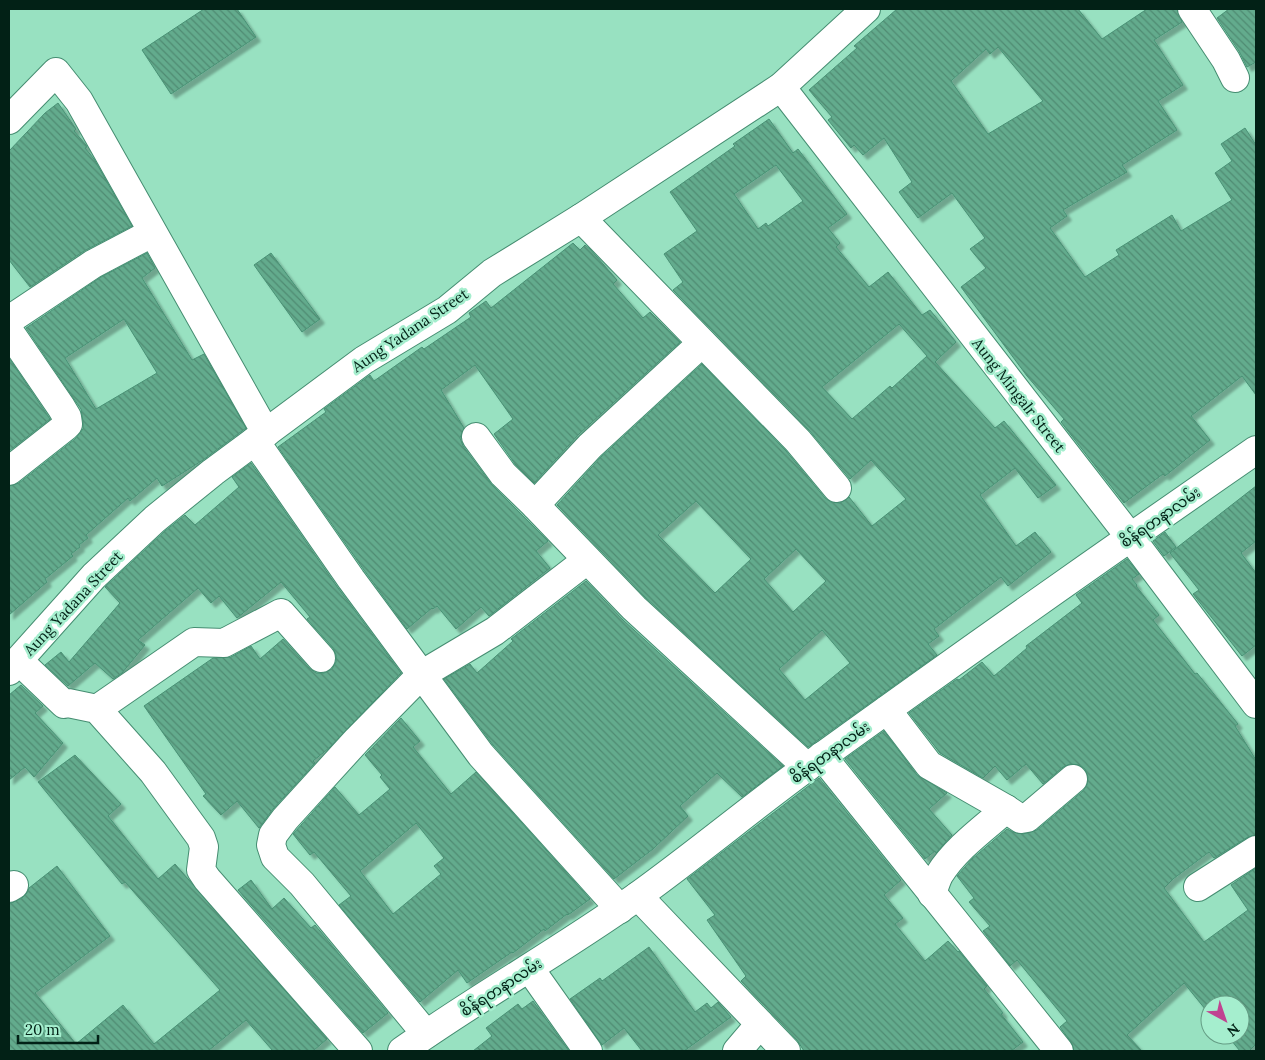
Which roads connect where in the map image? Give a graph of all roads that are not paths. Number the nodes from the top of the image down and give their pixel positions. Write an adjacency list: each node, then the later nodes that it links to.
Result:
1 (866, 9): 4 (street, Aung Yadana Street)
2 (1192, 9): 3 (street)
3 (1235, 78)
4 (781, 87): 6 (street, Aung Yadana Street); 17 (street, Aung Mingalr Street)
5 (9, 120): 7 (street)
6 (581, 218): 10 (street); 11 (street, Aung Yadana Street)
7 (152, 233): 8 (street); 11 (street)
8 (9, 320)
9 (9, 332): 14 (street)
10 (702, 343): 15 (street); 16 (street)
11 (260, 437): 20 (street, Aung Yadana Street); 21 (street)
12 (476, 438): 16 (street)
13 (1256, 450): 17 (street, စိန်ရတနာလမ်း)
14 (9, 471)
15 (837, 488)
16 (535, 504): 18 (street)
17 (1130, 537): 22 (street, Aung Mingalr Street); 24 (street, စိန်ရတနာလမ်း)
18 (587, 560): 21 (street); 25 (street)
19 (321, 658): 23 (street)
20 (14, 666): 23 (street)
21 (421, 675): 31 (street); 34 (street)
22 (1256, 704)
23 (97, 709): 35 (street)
24 (888, 710): 25 (street, စိန်ရတနာလမ်း); 27 (street)
25 (815, 762): 30 (street); 31 (street, စိန်ရတနာလမ်း)
26 (1073, 779): 27 (street)
27 (1006, 809): 30 (street)
28 (1256, 850): 29 (street)
29 (1198, 887)
30 (932, 894): 40 (street)
31 (629, 902): 32 (street, စိန်ရတနာလမ်း); 33 (street)
32 (530, 969): 34 (street, စိန်ရတနာလမ်း); 37 (street)
33 (760, 1024): 38 (street); 39 (street)
34 (426, 1034): 36 (street, စိန်ရတနာလမ်း)
35 (358, 1051)
36 (402, 1051)
37 (588, 1051)
38 (737, 1051)
39 (786, 1051)
40 (1059, 1051)

